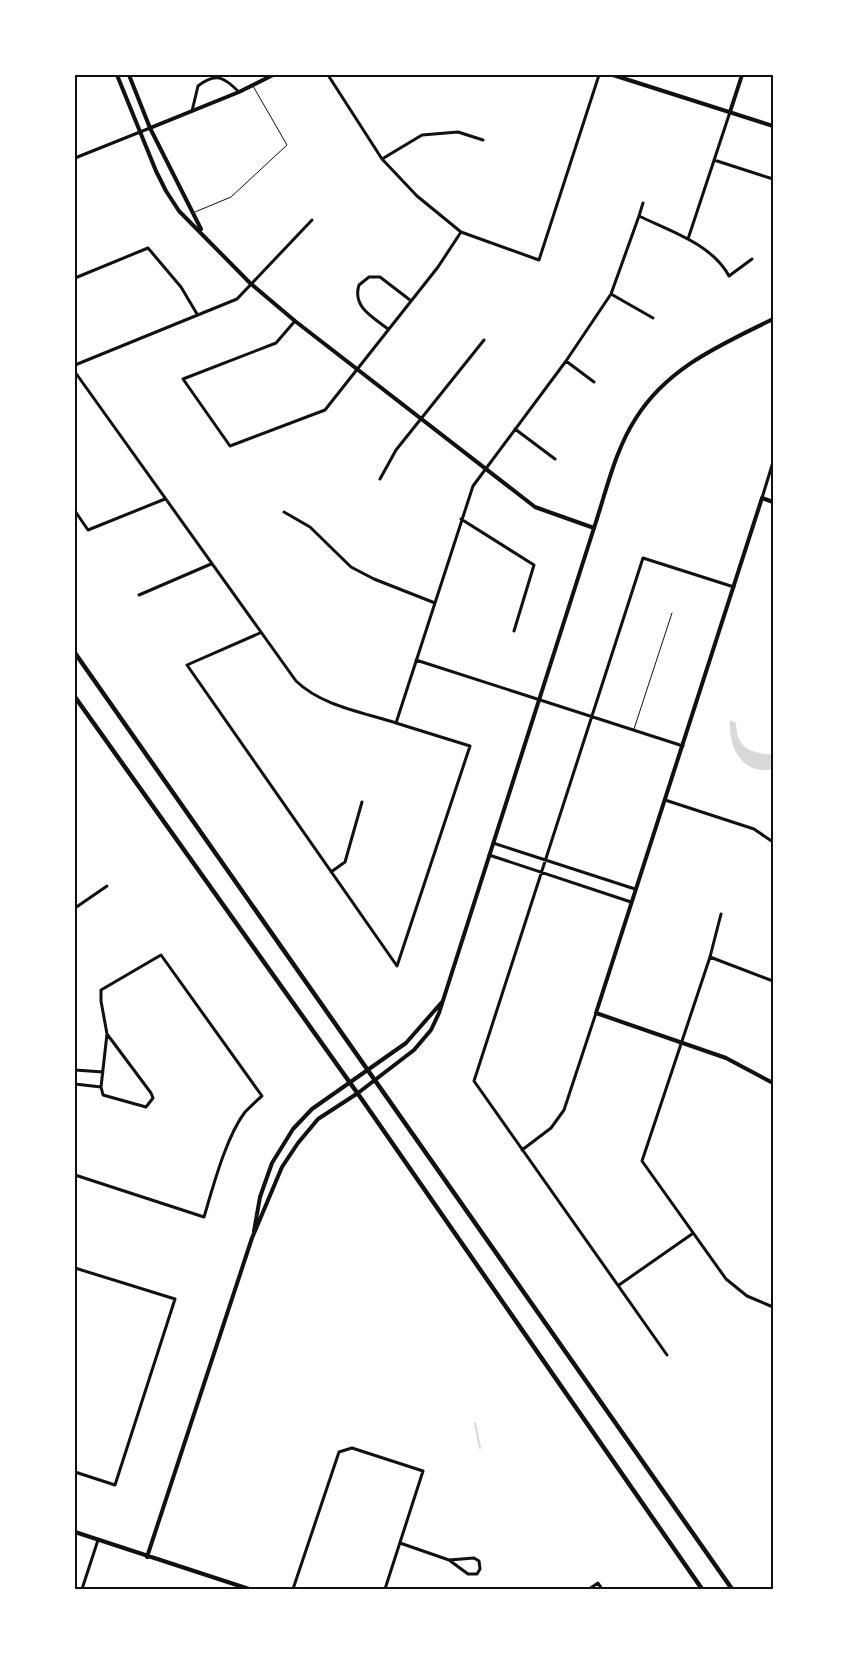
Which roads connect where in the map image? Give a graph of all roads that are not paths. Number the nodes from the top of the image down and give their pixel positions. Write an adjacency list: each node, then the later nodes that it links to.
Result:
1 (117, 75): 14 (street)
2 (129, 75): 13 (street)
3 (273, 75): 8 (street)
4 (328, 75): 17 (street)
5 (599, 75): 24 (street)
6 (613, 75): 11 (street)
7 (742, 75): 11 (street)
8 (252, 85): 9 (street); 21 (lane)
9 (239, 92): 10 (street); 10 (street)
10 (192, 111): 13 (street)
11 (730, 112): 12 (street); 18 (street)
12 (773, 126)
13 (150, 128): 14 (street); 21 (street)
14 (140, 132): 16 (street); 25 (street)
15 (483, 140): 17 (street)
16 (75, 158)
17 (382, 160): 24 (street)
18 (714, 160): 19 (street); 26 (street)
19 (773, 179)
20 (644, 203): 22 (street)
21 (192, 213): 25 (street)
22 (639, 216): 26 (street); 30 (street)
23 (312, 220): 29 (street)
24 (461, 232): 31 (street)
25 (203, 233): 29 (street)
26 (688, 239): 27 (street)
27 (752, 259)
28 (75, 278): 32 (street)
29 (250, 283): 32 (street); 35 (street)
30 (611, 294): 33 (street); 38 (street)
31 (410, 300): 36 (street); 36 (street)
32 (197, 314): 39 (street)
33 (653, 318)
34 (773, 319): 55 (street)
35 (294, 320): 40 (street); 40 (street)
36 (388, 329): 40 (street)
37 (484, 340): 43 (street)
38 (566, 361): 42 (street); 44 (street)
39 (75, 365)
40 (358, 368): 43 (street)
41 (75, 372): 49 (street)
42 (594, 382)
43 (421, 418): 47 (street); 48 (street)
44 (515, 429): 45 (street); 47 (street)
45 (555, 459)
46 (773, 462): 50 (street)
47 (486, 469): 54 (street); 55 (street)
48 (380, 479)
49 (165, 498): 52 (street); 56 (street)
50 (762, 498): 51 (street); 57 (street)
51 (773, 502)
52 (75, 511)
53 (284, 512): 59 (street)
54 (461, 519): 59 (street); 61 (street)
55 (594, 528): 66 (street)
56 (211, 564): 58 (street); 62 (street)
57 (734, 587): 67 (street); 70 (street)
58 (139, 595)
59 (434, 602): 64 (street)
60 (672, 613): 69 (lane)
61 (514, 631)
62 (260, 633): 68 (street); 77 (street)
63 (75, 653): 91 (main road)
64 (416, 660): 66 (street); 68 (street)
65 (75, 697): 96 (main road)
66 (540, 699): 67 (street); 74 (street)
67 (591, 716): 69 (street); 76 (street)
68 (396, 723): 77 (street)
69 (634, 730): 70 (street)
70 (683, 746): 71 (street)
71 (665, 800): 73 (street); 80 (street)
72 (362, 802): 77 (street)
73 (773, 842)
74 (492, 843): 75 (street); 76 (street)
75 (489, 855): 78 (street); 86 (street)
76 (545, 860): 78 (street); 80 (street)
77 (331, 872)
78 (541, 873): 81 (street); 99 (street)
79 (107, 886): 82 (street)
80 (635, 889): 81 (street)
81 (631, 902): 87 (street)
82 (75, 908)
83 (722, 914): 84 (street)
84 (710, 957): 85 (street); 89 (street)
85 (773, 981)
86 (444, 1000): 91 (street); 93 (street)
87 (596, 1013): 89 (street); 99 (street)
88 (107, 1034): 92 (street); 97 (street); 100 (street)
89 (681, 1042): 94 (street); 101 (street)
90 (75, 1070): 92 (street)
91 (368, 1070): 93 (main road); 96 (street)
92 (103, 1072): 97 (street)
93 (375, 1080): 98 (street); 120 (main road)
94 (773, 1083)
95 (75, 1084): 97 (street)
96 (351, 1084): 98 (main road); 102 (street)
97 (101, 1086)
98 (358, 1093): 102 (street); 119 (main road)
99 (522, 1150): 104 (street)
100 (75, 1175)
101 (692, 1234): 104 (street); 105 (street)
102 (252, 1238): 111 (street)
103 (75, 1268): 107 (street)
104 (619, 1284): 106 (street)
105 (773, 1307)
106 (667, 1355)
107 (75, 1472)
108 (75, 1532): 109 (street)
109 (98, 1540): 111 (street); 113 (street)
110 (400, 1543): 112 (street); 115 (street); 116 (street)
111 (147, 1556): 114 (street)
112 (449, 1560): 112 (street)
113 (82, 1589)
114 (249, 1589)
115 (293, 1589)
116 (385, 1589)
117 (589, 1589): 118 (street)
118 (602, 1589)
119 (702, 1589)
120 (732, 1589)

